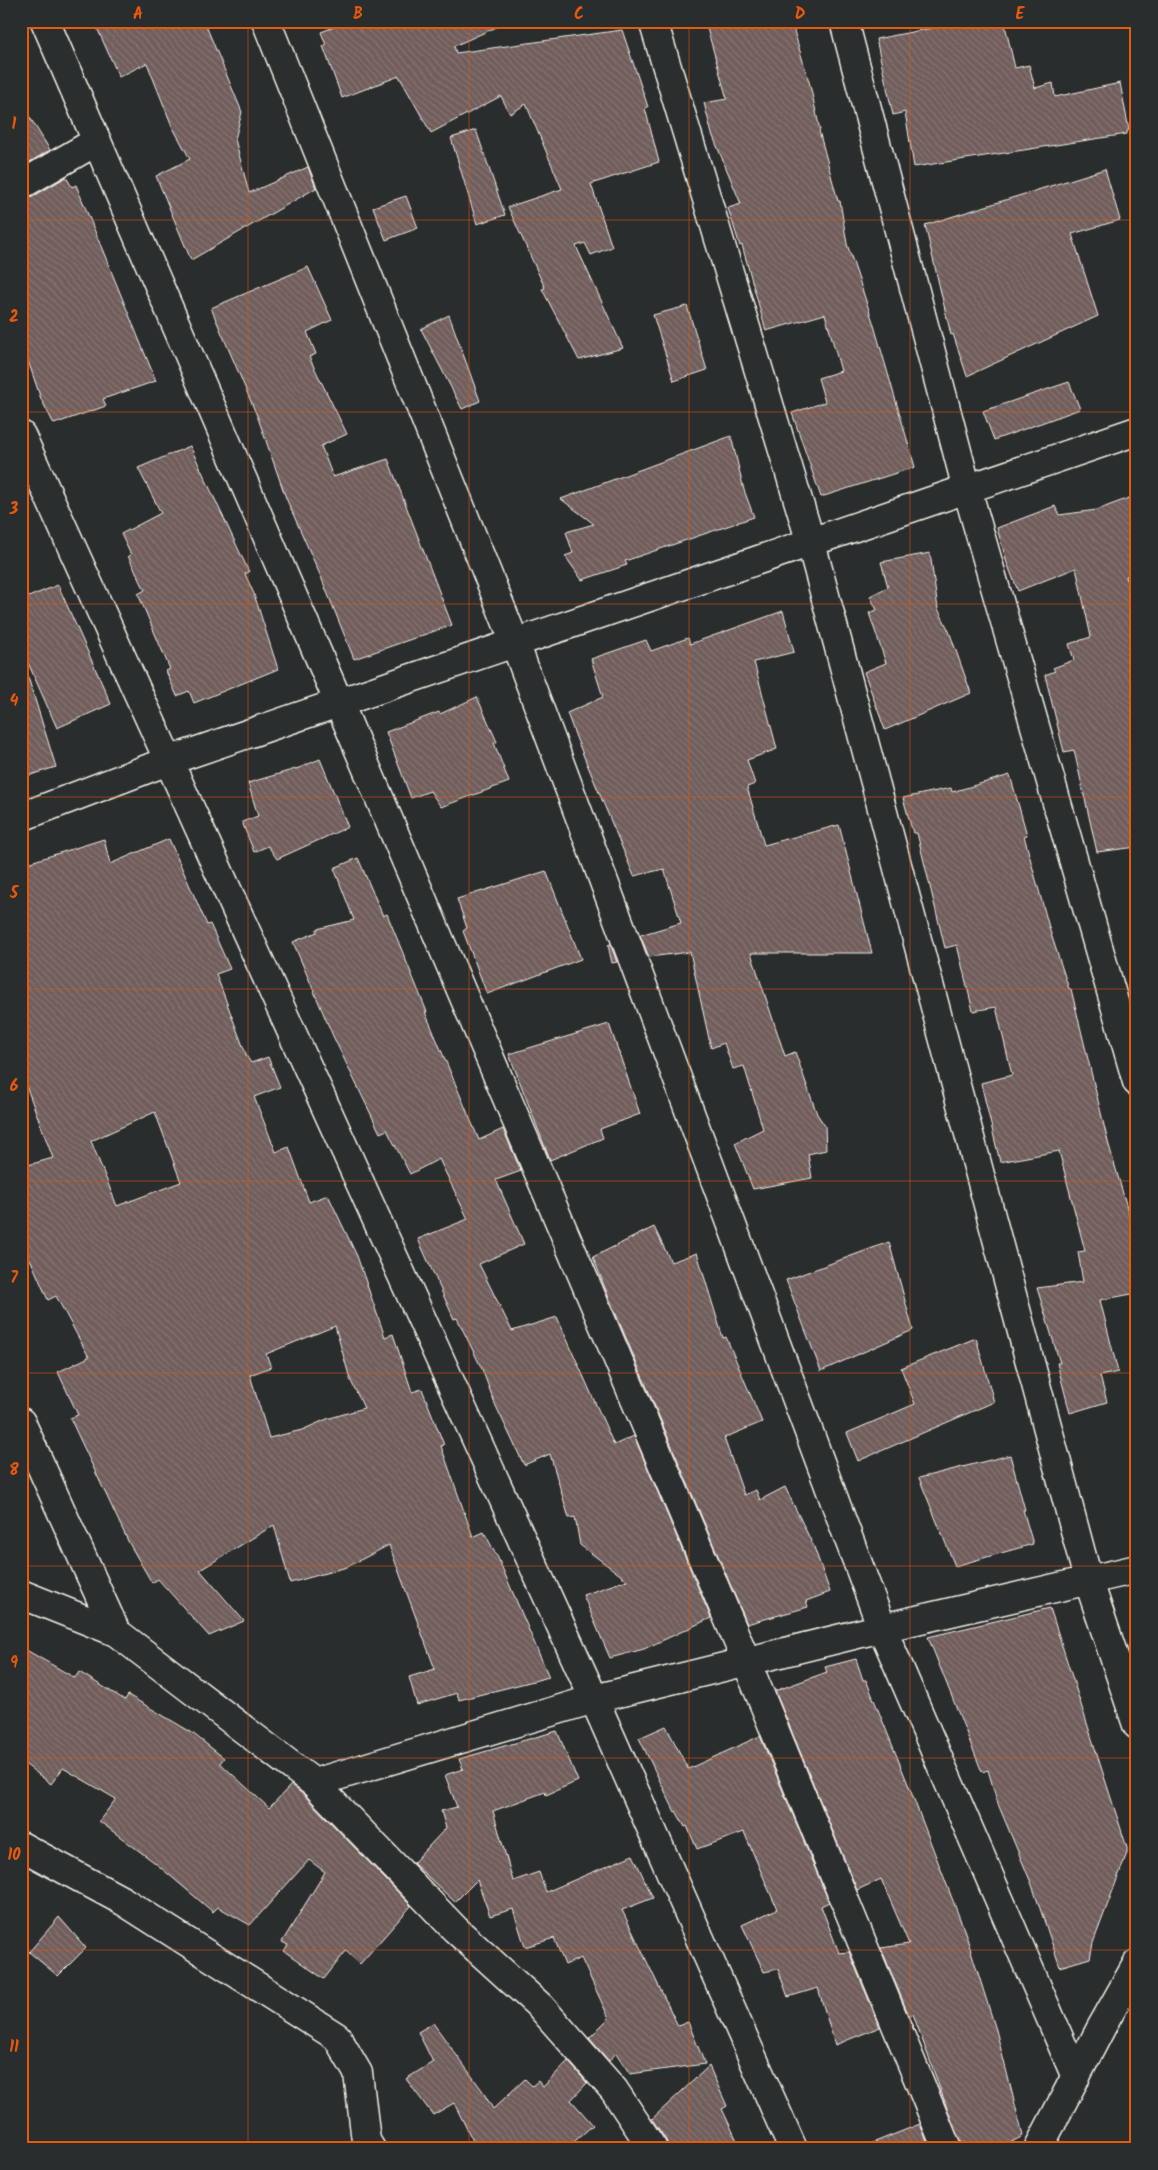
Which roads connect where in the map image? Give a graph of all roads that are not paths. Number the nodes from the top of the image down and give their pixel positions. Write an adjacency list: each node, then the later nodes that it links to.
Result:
1 (45, 21): 5 (street)
2 (266, 21): 11 (street)
3 (653, 21): 10 (street)
4 (844, 21): 9 (street)
5 (96, 141): 6 (street); 12 (street)
6 (21, 185)
7 (1137, 431): 9 (street)
8 (21, 435): 13 (street)
9 (967, 489): 10 (street); 15 (street)
10 (811, 543): 11 (street); 18 (street)
11 (515, 643): 12 (street); 20 (street)
12 (339, 703): 13 (street); 22 (street)
13 (168, 761): 14 (street); 23 (street)
14 (21, 817)
15 (1136, 1073)
16 (21, 1422): 21 (street)
17 (1137, 1569): 18 (street)
18 (1088, 1579): 20 (street); 24 (street)
19 (21, 1594): 21 (street)
20 (882, 1628): 22 (street); 28 (street)
21 (116, 1632): 25 (street)
22 (747, 1662): 23 (street); 32 (street)
23 (594, 1699): 25 (street); 31 (street)
24 (1137, 1725)
25 (314, 1783): 30 (street)
26 (21, 1846): 29 (street)
27 (1137, 1964): 28 (street)
28 (1076, 2076): 33 (street)
29 (371, 2149)
30 (653, 2149)
31 (793, 2149)
32 (947, 2149)
33 (1038, 2149)

